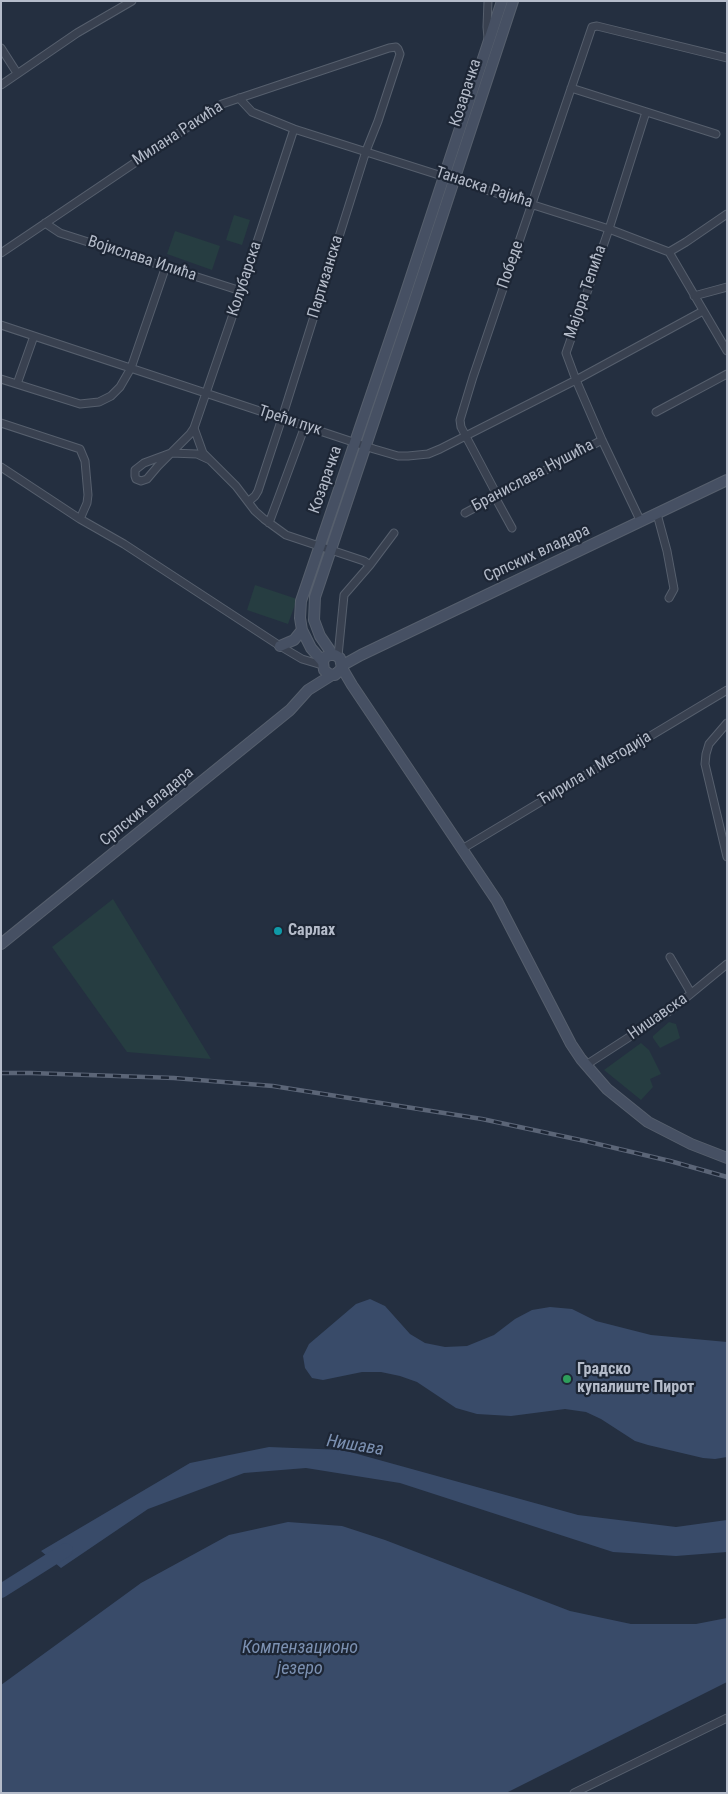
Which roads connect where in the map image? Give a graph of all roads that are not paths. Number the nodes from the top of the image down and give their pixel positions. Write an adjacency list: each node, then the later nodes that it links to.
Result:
1 (132, 1): 9 (street)
2 (488, 1): 5 (street)
3 (502, 1): 5 (street, Козарачка)
4 (513, 1): 17 (street, Козарачка)
5 (488, 42): 17 (street, Козарачка)
6 (1, 48): 9 (street)
7 (400, 51): 12 (street, Милана Ракића); 16 (street, Партизанска)
8 (727, 58): 11 (street, Победе)
9 (16, 73): 10 (street)
10 (1, 85)
11 (571, 88): 13 (street); 18 (street, Победе)
12 (239, 98): 14 (street, Танаска Рајића); 20 (street, Милана Ракића)
13 (646, 112): 15 (street); 21 (street, Мајора Тепића)
14 (294, 129): 16 (street, Танаска Рајића); 26 (street, Колубарска)
15 (716, 134)
16 (366, 151): 17 (street, Танаска Рајића); 40 (street, Партизанска)
17 (449, 177): 18 (street, Танаска Рајића); 28 (street, Козарачка)
18 (532, 204): 21 (street, Танаска Рајића); 44 (street, Победе)
19 (727, 214): 22 (street)
20 (45, 223): 23 (street, Милана Ракића); 24 (street, Војислава Илића)
21 (608, 229): 22 (street, Танаска Рајића); 36 (street, Мајора Тепића)
22 (668, 252): 27 (street)
23 (1, 253)
24 (166, 266): 26 (street, Војислава Илића); 33 (street)
25 (727, 287): 27 (street)
26 (241, 291): 38 (street, Колубарска)
27 (694, 296): 29 (street)
28 (407, 306): 46 (street, Козарачка); 47 (street, Козарачка)
29 (703, 311): 32 (street); 36 (street, Трећи пук)
30 (1, 325): 31 (street, Трећи пук)
31 (34, 336): 33 (street, Трећи пук); 37 (street)
32 (727, 351)
33 (132, 368): 37 (street); 38 (street, Трећи пук)
34 (727, 374): 39 (street)
35 (1, 379): 37 (street)
36 (576, 380): 44 (street, Трећи пук); 45 (street, Мајора Тепића)
37 (17, 384)
38 (206, 393): 40 (street, Трећи пук); 43 (street, Колубарска)
39 (656, 412)
40 (282, 418): 42 (street, Трећи пук); 53 (street, Партизанска)
41 (1, 423): 56 (street)
42 (306, 426): 46 (street, Трећи пук); 58 (street)
43 (194, 428): 48 (street, Колубарска); 49 (street, Колубарска)
44 (466, 436): 47 (street, Трећи пук); 52 (street, Победе)
45 (602, 440): 52 (street, Бранислава Нушића); 57 (street, Мајора Тепића)
46 (355, 443): 47 (street, Трећи пук); 61 (street, Козарачка)
47 (366, 446): 62 (street, Козарачка)
48 (171, 453): 48 (street, Колубарска); 49 (street, Колубарска)
49 (210, 460): 53 (street, Колубарска)
50 (1, 467): 56 (street)
51 (727, 480): 55 (street, Српских владара)
52 (496, 496): 54 (street, Бранислава Нушића); 59 (street, Победе)
53 (249, 502): 58 (street, Колубарска)
54 (464, 513)
55 (657, 514): 57 (street, Српских владара); 64 (street)
56 (80, 519): 66 (street)
57 (641, 522): 67 (street, Српских владара)
58 (269, 523): 61 (street, Колубарска)
59 (512, 528)
60 (394, 533): 63 (street)
61 (319, 546): 62 (street, Колубарска); 65 (street, Козарачка)
62 (332, 549): 63 (street); 67 (street, Козарачка)
63 (370, 565): 67 (street)
64 (669, 598)
65 (302, 630): 66 (street); 67 (street, Козарачка)
66 (280, 646): 67 (street)
67 (333, 665): 70 (street); 72 (street, Српских владара)
68 (727, 690): 70 (street, Ћирила и Методија)
69 (727, 723): 71 (street)
70 (462, 849): 76 (street)
71 (727, 858)
72 (1, 944)
73 (670, 957): 75 (street)
74 (727, 964): 75 (street, Нишавска)
75 (691, 993): 76 (street, Нишавска)
76 (586, 1065): 77 (street)
77 (727, 1158)
78 (727, 1718): 79 (street)
79 (574, 1793)

